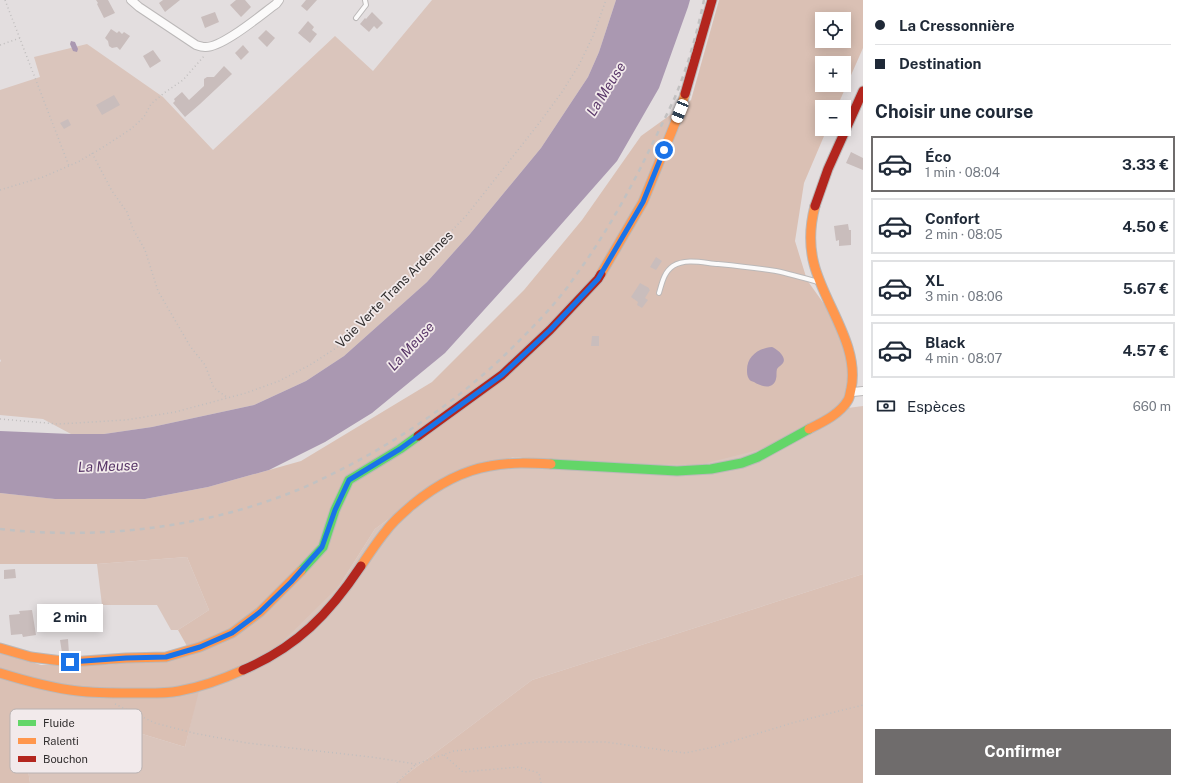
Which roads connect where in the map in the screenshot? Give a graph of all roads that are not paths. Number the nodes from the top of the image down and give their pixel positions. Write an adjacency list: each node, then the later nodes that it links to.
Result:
1 (131, 0): 2 (street)
2 (279, 0)
3 (365, 0): 5 (lane)
4 (712, 0): 11 (street)
5 (356, 18)
6 (863, 91): 7 (street)
7 (820, 282): 8 (lane); 10 (street)
8 (659, 292)
9 (863, 391): 10 (street)
10 (853, 392): 12 (street)
11 (0, 648)
12 (0, 673)

